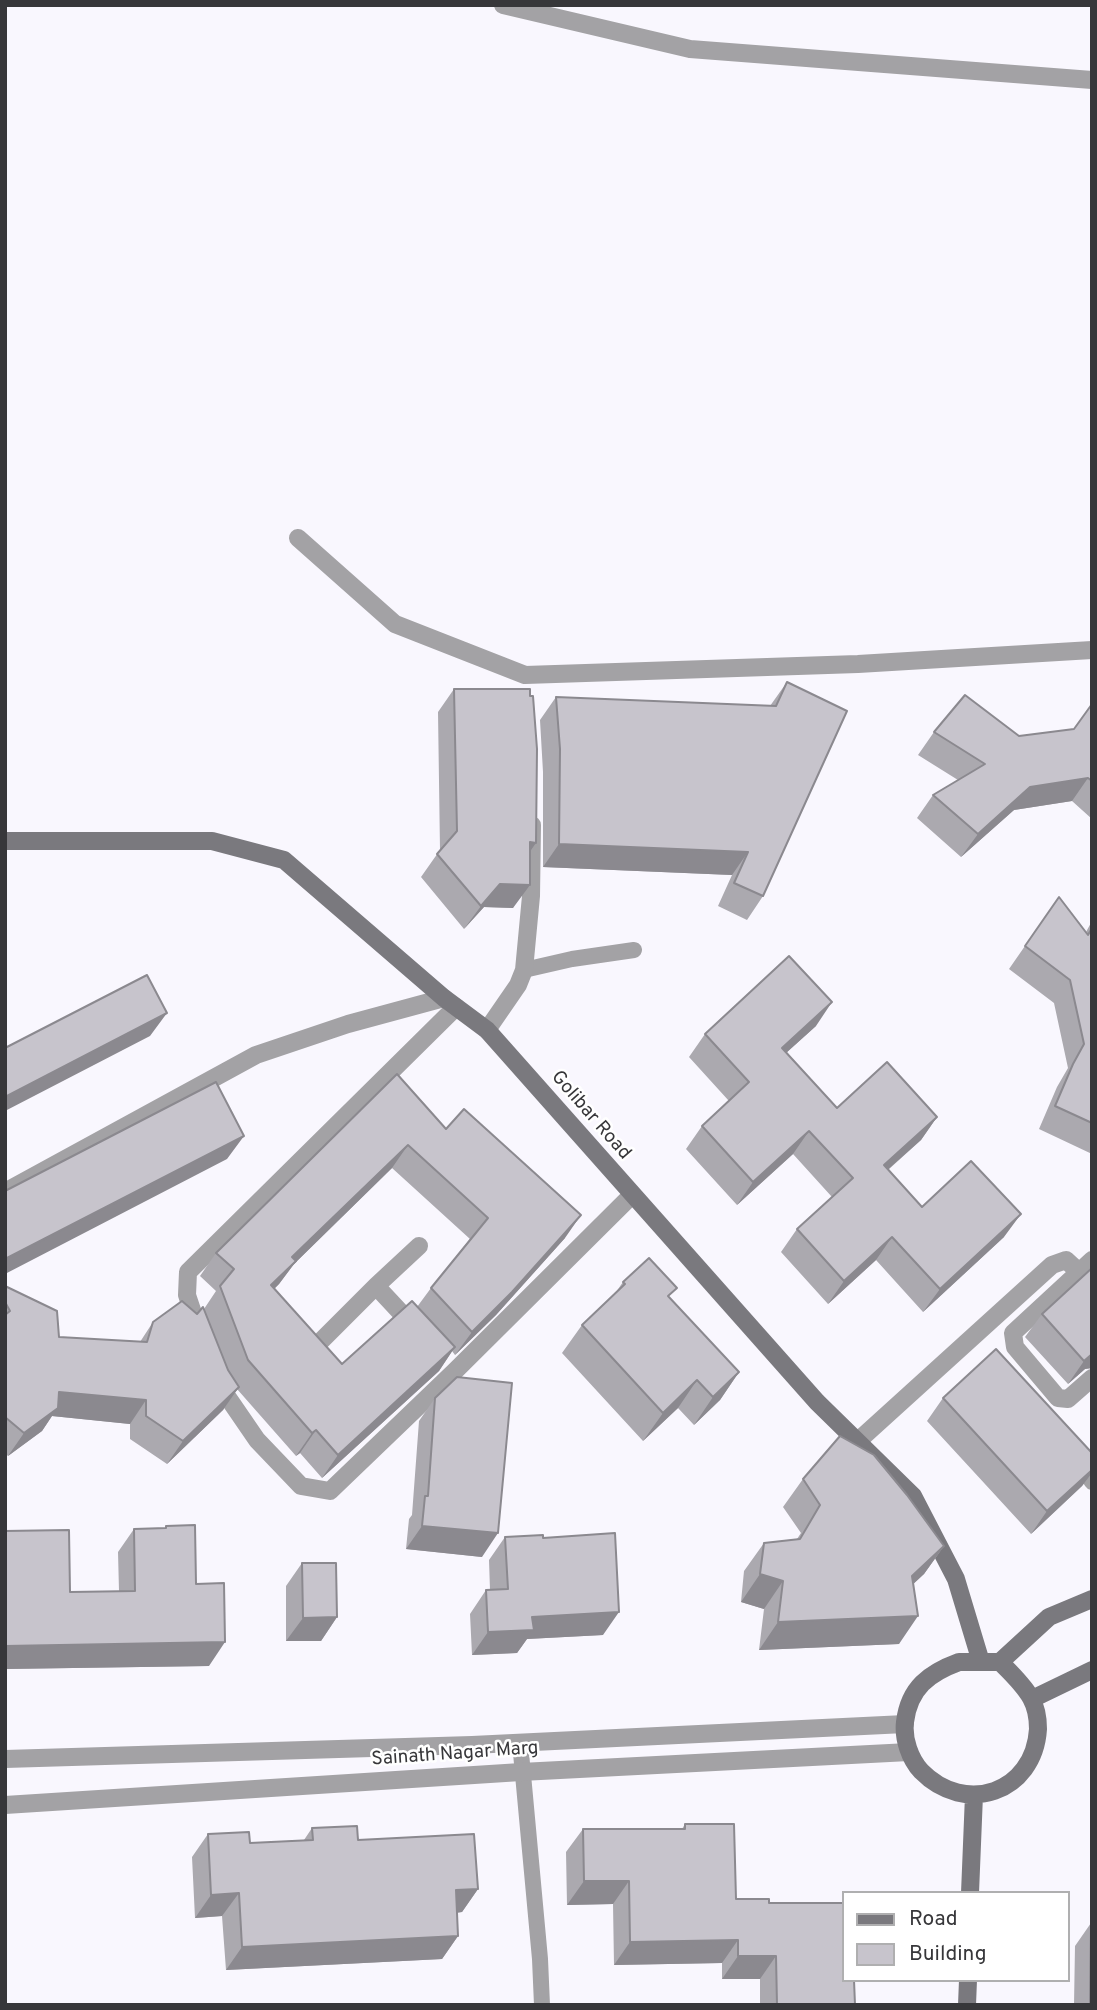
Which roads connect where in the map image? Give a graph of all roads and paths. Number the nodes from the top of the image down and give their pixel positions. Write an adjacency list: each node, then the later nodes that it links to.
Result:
1 (503, 5): 2 (street)
2 (1092, 80)
3 (298, 538): 4 (street)
4 (1092, 650)
5 (532, 813): 8 (street)
6 (5, 841): 9 (street, Golibar Road)
7 (634, 950): 8 (lane)
8 (524, 970): 10 (street)
9 (450, 1002): 10 (street, Golibar Road); 11 (street); 12 (street)
10 (487, 1030): 12 (street, Golibar Road)
11 (5, 1192)
12 (632, 1195): 21 (street, Golibar Road)
13 (419, 1246): 15 (street)
14 (1085, 1265): 19 (street); 21 (street)
15 (376, 1286): 16 (street); 17 (street)
16 (429, 1343)
17 (313, 1349)
18 (1024, 1378): 20 (lane)
19 (1092, 1378)
20 (1039, 1401)
21 (858, 1441): 25 (street, Golibar Road)
22 (1069, 1447): 23 (lane)
23 (1092, 1482)
24 (1092, 1599): 26 (street)
25 (981, 1661): 26 (street); 29 (street)
26 (1000, 1662): 28 (street)
27 (1092, 1670): 28 (street)
28 (1032, 1699): 34 (street)
29 (905, 1724): 30 (street); 31 (street)
30 (520, 1742): 32 (street); 33 (lane)
31 (909, 1752): 33 (street, Sainath Nagar Marg); 34 (street)
32 (5, 1759)
33 (521, 1772): 35 (street, Sainath Nagar Marg); 38 (lane)
34 (974, 1795): 36 (street)
35 (5, 1805)
36 (971, 1891)
37 (968, 1982): 39 (street)
38 (542, 2005)
39 (967, 2005)

